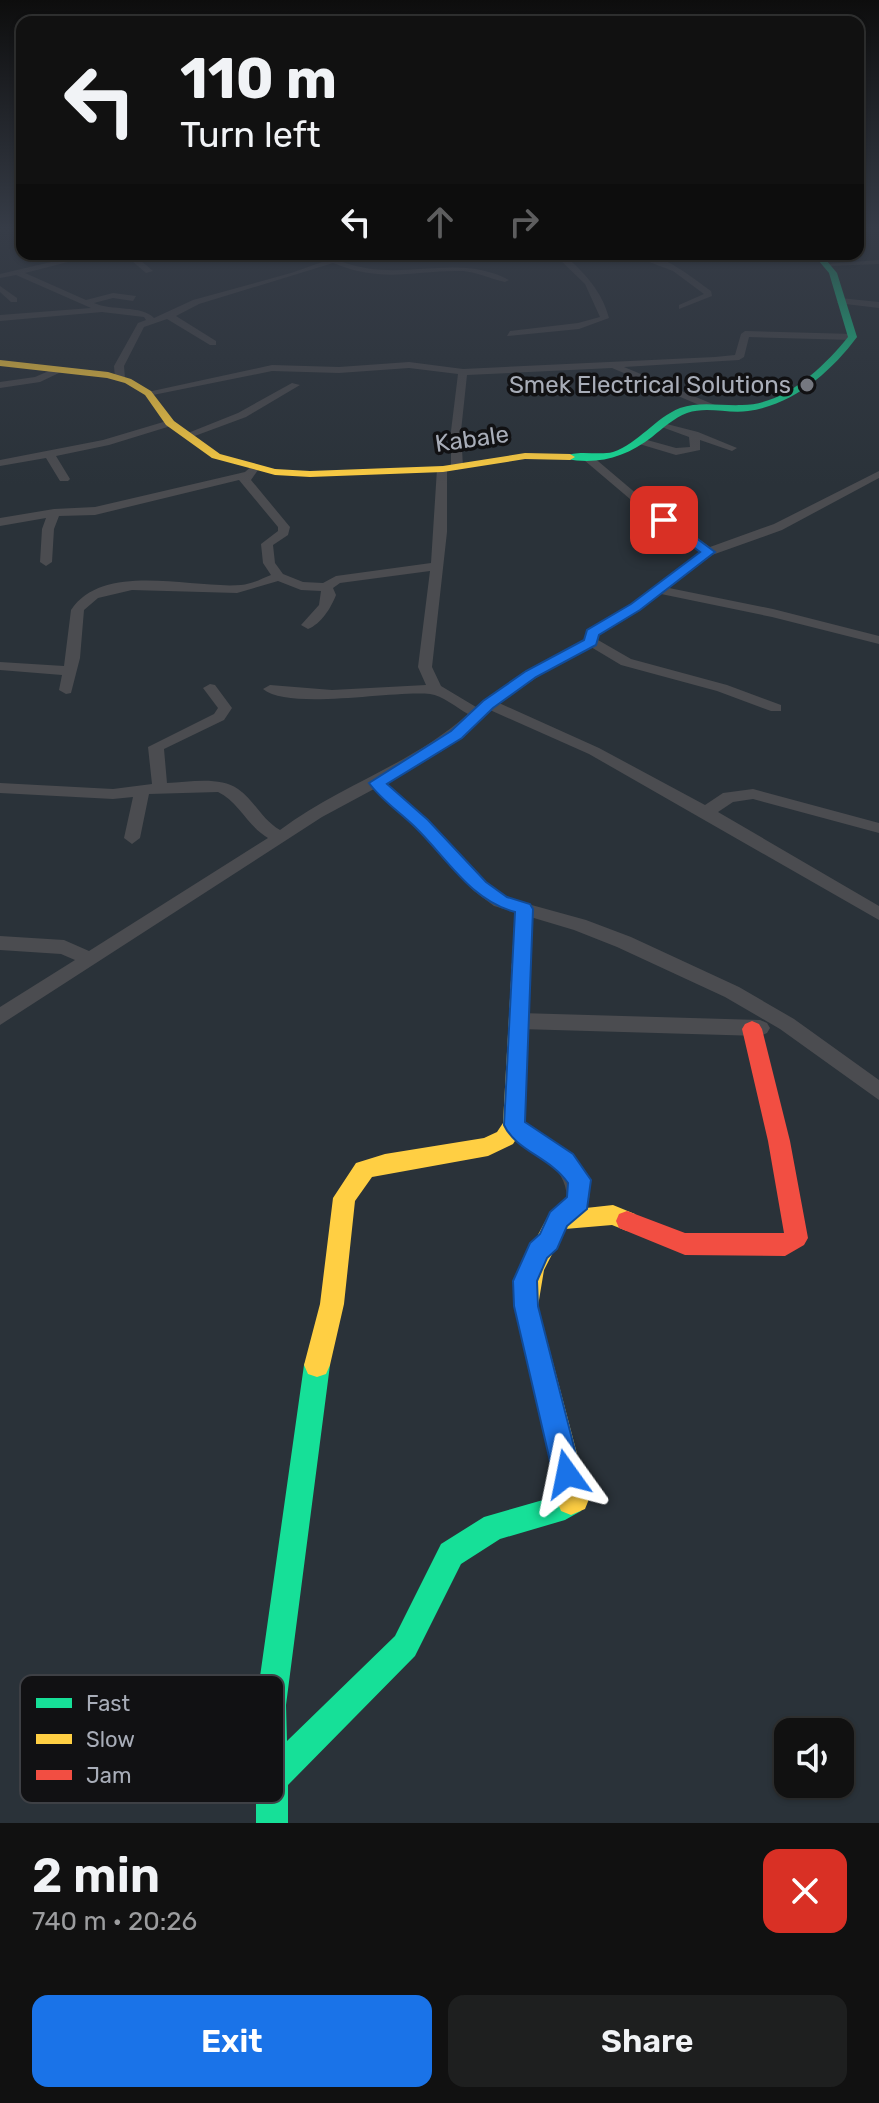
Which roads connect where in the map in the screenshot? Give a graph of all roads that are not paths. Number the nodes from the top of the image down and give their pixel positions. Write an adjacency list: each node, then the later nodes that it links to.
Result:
1 (37, 315): 6 (street)
2 (147, 315): 7 (street)
3 (171, 315): 7 (street); 10 (street)
4 (604, 315): 8 (street)
5 (845, 315): 9 (street)
6 (0, 318)
7 (152, 322): 15 (street)
8 (510, 334)
9 (853, 337): 12 (street); 19 (street, Kabale)
10 (213, 343)
11 (0, 363): 13 (street, Kabale)
12 (610, 364): 14 (street); 19 (street)
13 (58, 370): 15 (street, Kabale); 16 (street)
14 (463, 372): 18 (street); 29 (street)
15 (120, 378): 18 (street, Kabale)
16 (0, 385)
17 (295, 385): 23 (street)
18 (148, 393): 20 (street, Kabale)
19 (711, 407): 21 (street, Kabale)
20 (170, 423): 23 (street, Kabale); 26 (street)
21 (663, 424): 22 (street); 24 (street, Kabale)
22 (694, 434): 24 (street); 25 (street)
23 (188, 435): 30 (street, Kabale)
24 (640, 441): 27 (street, Kabale)
25 (732, 448)
26 (50, 454): 28 (street); 32 (street)
27 (588, 458): 29 (street, Kabale); 35 (street)
28 (0, 463)
29 (450, 468): 30 (street, Kabale); 37 (street)
30 (250, 471): 33 (street); 38 (street)
31 (879, 474): 35 (street)
32 (64, 479)
33 (54, 513): 34 (street); 36 (street)
34 (0, 522)
35 (708, 552): 40 (street)
36 (46, 562)
37 (438, 566): 39 (street); 48 (street)
38 (278, 577): 39 (street); 45 (street)
39 (326, 587): 41 (street)
40 (659, 590): 42 (street); 43 (street)
41 (308, 625)
42 (879, 640)
43 (591, 642): 50 (street); 51 (street)
44 (0, 666): 45 (street)
45 (68, 671): 49 (street)
46 (210, 688): 54 (street)
47 (270, 689): 48 (street)
48 (435, 689): 51 (street)
49 (66, 690)
50 (776, 708)
51 (483, 709): 52 (street); 56 (street)
52 (377, 783): 59 (street); 60 (street)
53 (0, 788): 55 (street)
54 (160, 788): 55 (street); 59 (street)
55 (142, 791): 58 (street)
56 (706, 812): 57 (street); 61 (street)
57 (879, 828)
58 (132, 838)
59 (281, 838): 63 (street)
60 (524, 909): 65 (street); 66 (street)
61 (879, 914)
62 (0, 943): 63 (street)
63 (89, 959): 64 (street)
64 (0, 1017)
65 (520, 1021): 67 (street); 69 (street)
66 (787, 1024): 67 (street); 68 (street)
67 (752, 1029): 70 (street)
68 (879, 1091)
69 (514, 1125): 70 (street); 71 (street)
70 (558, 1219): 72 (street)
71 (275, 1675)
72 (284, 1766)

